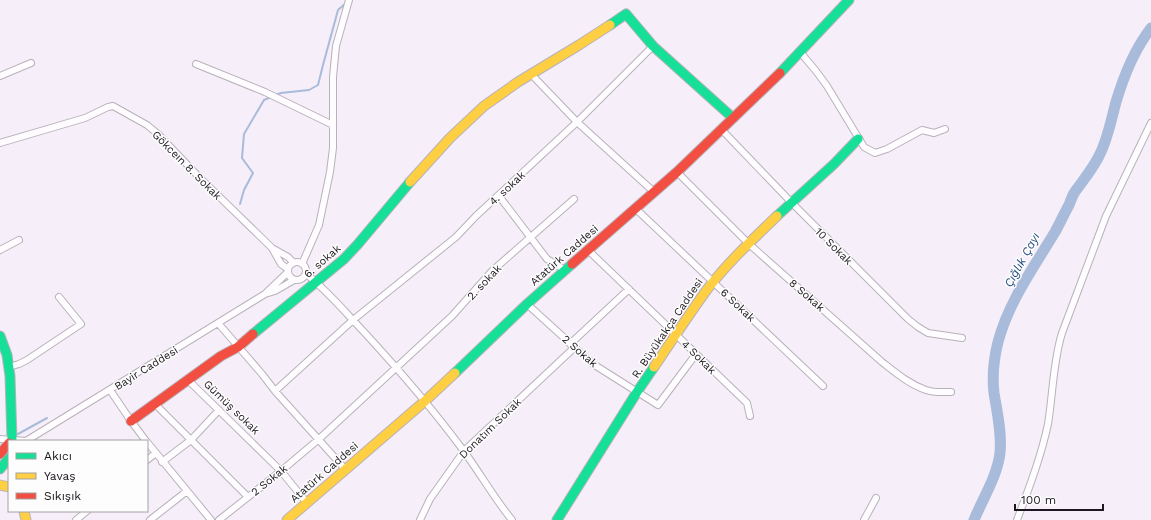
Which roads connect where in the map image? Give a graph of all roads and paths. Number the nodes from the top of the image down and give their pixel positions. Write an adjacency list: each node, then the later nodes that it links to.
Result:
1 (349, 0): 12 (street)
2 (849, 0): 4 (street, Atatürk Caddesi)
3 (653, 46): 7 (street, 6. sokak); 9 (street); 10 (street, 4. sokak)
4 (800, 52): 9 (street, Atatürk Caddesi); 15 (street)
5 (31, 63): 8 (street)
6 (196, 64): 12 (street)
7 (531, 74): 10 (street); 35 (street, 6. sokak)
8 (0, 76)
9 (733, 118): 13 (street, Atatürk Caddesi)
10 (577, 122): 18 (street); 19 (street, 4. sokak)
11 (1151, 123): 92 (street)
12 (333, 124): 30 (street)
13 (721, 129): 17 (street, Atatürk Caddesi); 21 (street, 10 Sokak)
14 (945, 129): 15 (street)
15 (858, 139): 21 (street, R. Büyükakça Caddesi)
16 (0, 142): 26 (street, Gökceın 8. Sokak)
17 (677, 172): 18 (street, Atatürk Caddesi); 25 (street, 8 Sokak)
18 (654, 192): 22 (street, Atatürk Caddesi)
19 (498, 196): 23 (street); 41 (street, 4. sokak)
20 (574, 199): 23 (street, 2. sokak)
21 (792, 203): 25 (street, R. Büyükakça Caddesi); 45 (street, 10 Sokak)
22 (636, 209): 28 (street, Atatürk Caddesi); 36 (street, 6 Sokak)
23 (530, 238): 32 (street); 50 (street, 2. sokak)
24 (19, 240): 27 (street)
25 (749, 244): 36 (street, R. Büyükakça Caddesi); 56 (street, 8 Sokak)
26 (272, 248): 29 (street, Gökceın 8. Sokak); 31 (street, Gökceın 8. Sokak)
27 (0, 250)
28 (589, 250): 32 (street, Atatürk Caddesi); 37 (street, 4 Sokak)
29 (294, 263): 30 (street); 31 (street)
30 (302, 264): 33 (street)
31 (288, 270): 34 (street); 38 (street, Bayir Caddesi)
32 (565, 270): 40 (street, Atatürk Caddesi)
33 (306, 274): 34 (street); 35 (street)
34 (294, 280): 38 (street, Bayir Caddesi)
35 (317, 282): 41 (street); 47 (street, 6. sokak)
36 (713, 282): 43 (street, R. Büyükakça Caddesi); 52 (street, 6 Sokak)
37 (629, 289): 43 (street, 4 Sokak); 46 (street, Donatım Sokak)
38 (265, 294): 42 (street, Bayir Caddesi)
39 (59, 297): 49 (street)
40 (527, 304): 46 (street, 2 Sokak); 57 (street, Atatürk Caddesi)
41 (354, 320): 50 (street); 54 (street, 4. sokak)
42 (218, 324): 47 (street); 53 (street, Bayir Caddesi)
43 (676, 335): 48 (street, 4 Sokak); 55 (street, R. Büyükakça Caddesi)
44 (0, 336): 49 (street)
45 (962, 338)
46 (572, 346): 55 (street, 2 Sokak); 69 (street, Donatım Sokak)
47 (238, 347): 51 (street, 6. sokak); 54 (street)
48 (696, 354): 55 (street, 2 Sokak); 60 (street, 4 Sokak)
49 (9, 367): 63 (street)
50 (396, 367): 57 (street); 62 (street, 2. sokak)
51 (188, 380): 58 (street, Gümüş sokak); 59 (street, Gümüş sokak)
52 (823, 386)
53 (110, 390): 61 (street); 64 (street, Bayir Caddesi)
54 (275, 391): 62 (street)
55 (638, 392): 90 (street, R. Büyükakça Caddesi)
56 (951, 392)
57 (425, 401): 69 (street); 76 (street, Atatürk Caddesi)
58 (154, 404): 61 (street, Gümüş sokak); 66 (street)
59 (219, 410): 66 (street); 77 (street, Gümüş sokak)
60 (750, 416)
61 (131, 421): 65 (street)
62 (319, 439): 76 (street); 77 (street, 2 Sokak)
63 (11, 440)
64 (28, 440)
65 (145, 440)
66 (190, 440): 74 (street); 79 (street)
67 (148, 443): 70 (street)
68 (8, 445): 71 (street)
69 (464, 451): 88 (street, Donatım Sokak); 89 (street)
70 (156, 453): 73 (street); 74 (street)
71 (0, 454)
72 (8, 459): 75 (street)
73 (148, 459)
74 (162, 462): 78 (street)
75 (0, 469)
76 (345, 469): 81 (street, Atatürk Caddesi)
77 (281, 471): 79 (street, 2 Sokak); 81 (street, Gümüş sokak)
78 (187, 491): 84 (street); 85 (street)
79 (248, 497): 86 (street, 2 Sokak)
80 (876, 498): 91 (street)
81 (307, 503): 87 (street, Atatürk Caddesi)
82 (86, 512): 83 (street)
83 (76, 520)
84 (150, 520)
85 (211, 520)
86 (219, 520)
87 (287, 520)
88 (420, 520)
89 (512, 520)
90 (557, 520)
91 (864, 520)
92 (1017, 520)

